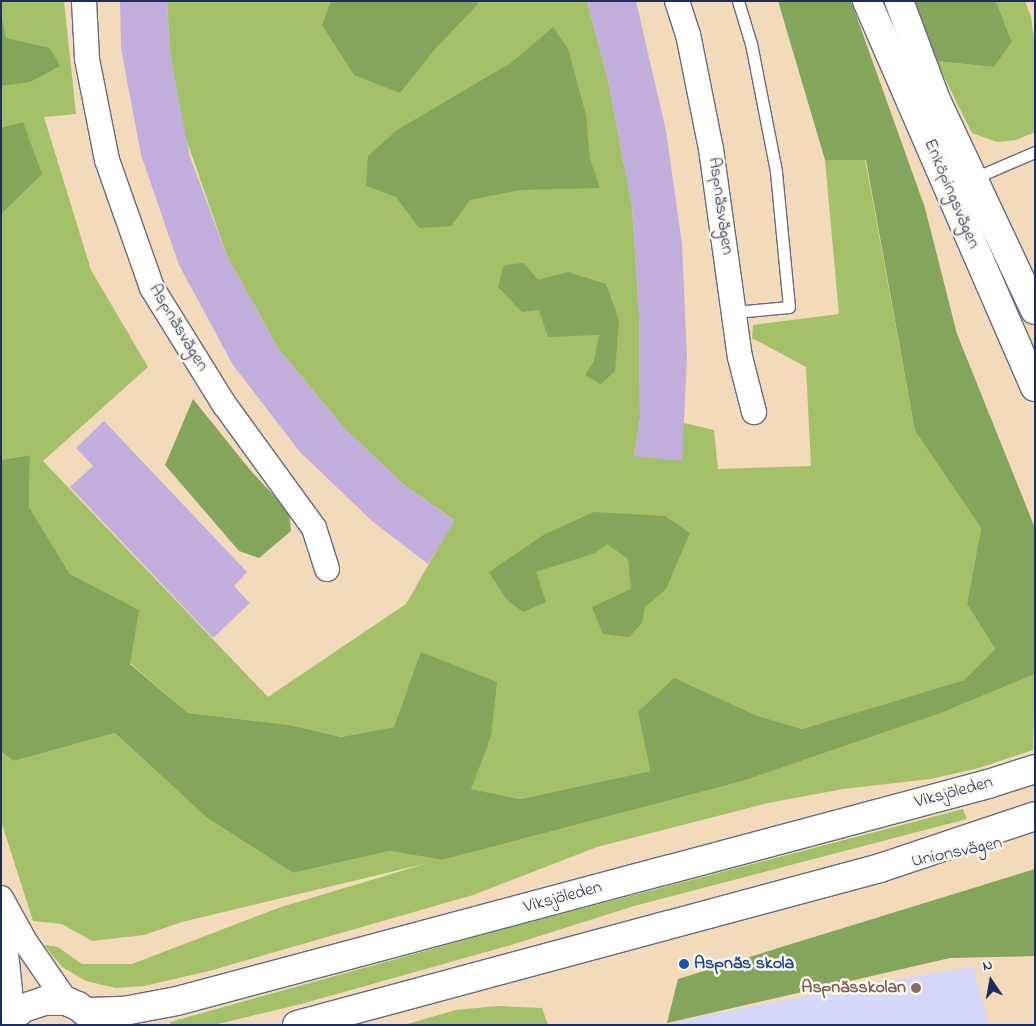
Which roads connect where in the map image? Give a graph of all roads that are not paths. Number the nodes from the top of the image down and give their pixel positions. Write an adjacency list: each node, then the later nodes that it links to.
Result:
1 (84, 1): 15 (street, Aspnäsvägen)
2 (678, 1): 10 (street, Aspnäsvägen)
3 (738, 1): 10 (lane)
4 (867, 1): 8 (main road, Enköpingsvägen)
5 (898, 1): 7 (main road, Enköpingsvägen)
6 (1035, 152): 7 (lane)
7 (974, 179): 8 (lane); 9 (main road, Enköpingsvägen)
8 (949, 190): 11 (main road, Enköpingsvägen)
9 (1035, 310)
10 (735, 312): 14 (street, Aspnäsvägen)
11 (1020, 355): 12 (main road, Enköpingsvägen); 13 (main road)
12 (1035, 387)
13 (1035, 397)
14 (754, 412)
15 (327, 569)
16 (1035, 769): 22 (main road, Viksjöleden)
17 (1035, 816): 19 (main road)
18 (1035, 837): 19 (main road, Unionsvägen)
19 (880, 868): 24 (main road)
20 (1, 898): 22 (street)
21 (1, 905): 23 (street)
22 (85, 1013): 23 (main road, Viksjöleden)
23 (4, 1023)
24 (297, 1025)

